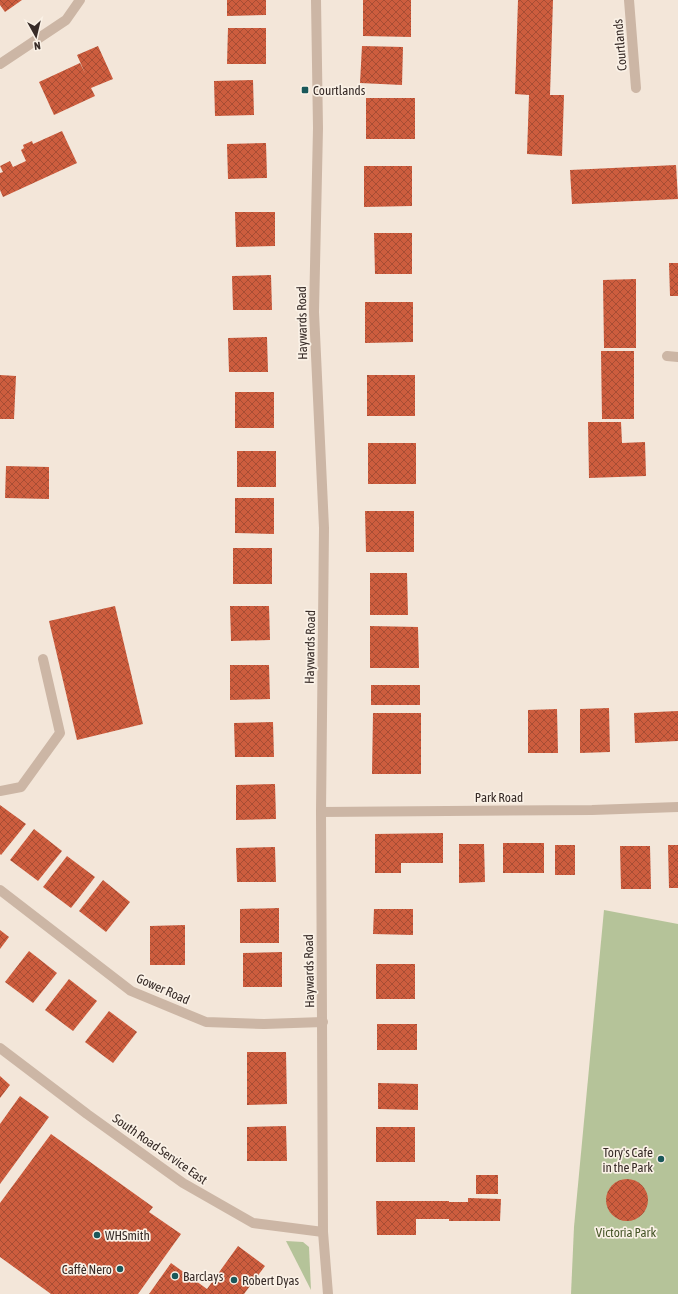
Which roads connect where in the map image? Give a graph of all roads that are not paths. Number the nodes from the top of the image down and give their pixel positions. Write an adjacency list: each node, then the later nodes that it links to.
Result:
1 (80, 0): 4 (street)
2 (316, 0): 11 (street, Haywards Road)
3 (629, 0): 5 (street, Courtlands)
4 (0, 64)
5 (636, 88)
6 (667, 356): 7 (street)
7 (678, 356)
8 (43, 659): 9 (street)
9 (0, 791)
10 (678, 807): 11 (street, Park Road)
11 (321, 812): 13 (street, Haywards Road)
12 (0, 890): 13 (street, Gower Road)
13 (323, 1022): 15 (street, Haywards Road)
14 (0, 1048): 15 (street, South Road Service East)
15 (323, 1232): 16 (street, Haywards Road)
16 (328, 1294)

